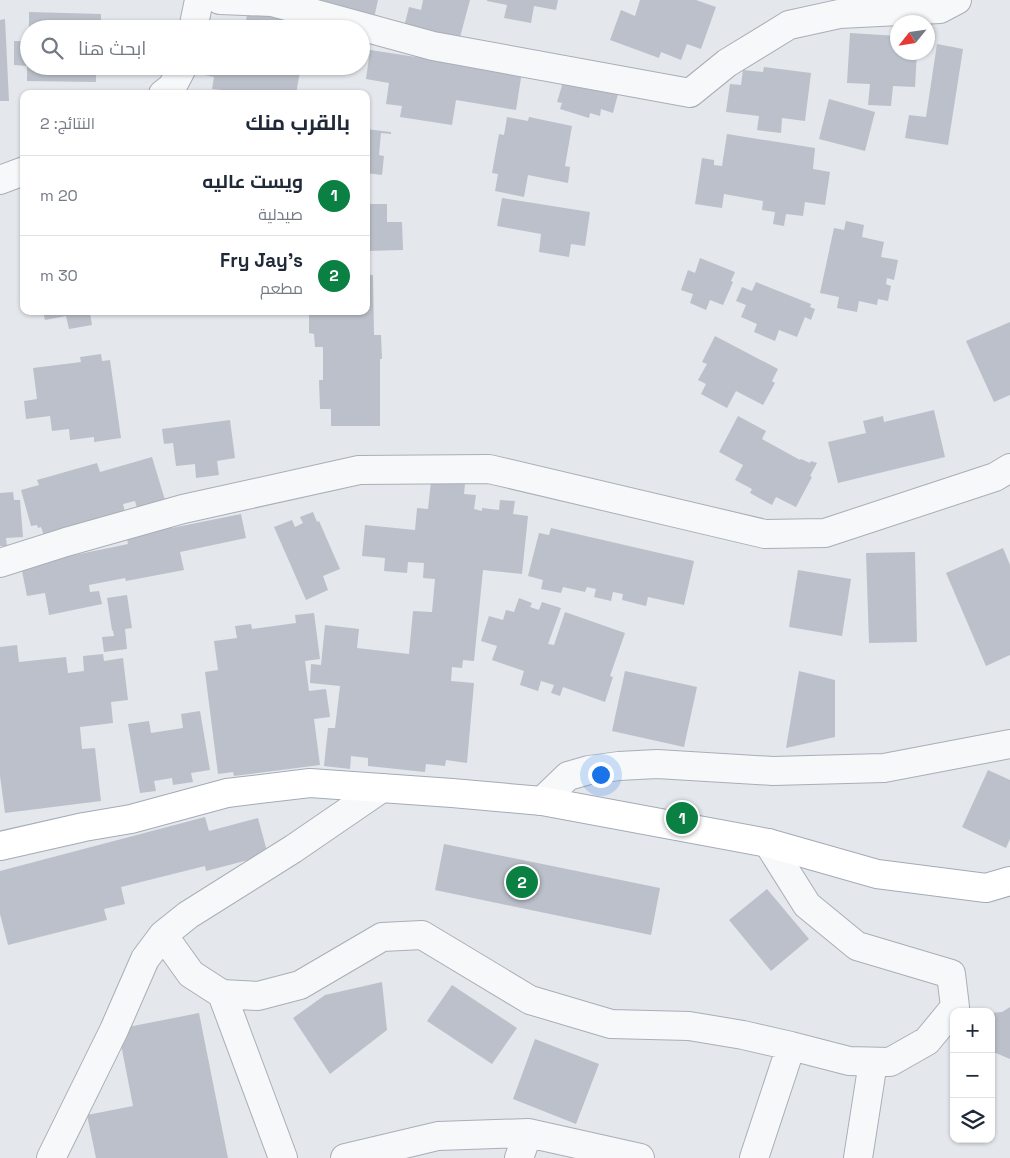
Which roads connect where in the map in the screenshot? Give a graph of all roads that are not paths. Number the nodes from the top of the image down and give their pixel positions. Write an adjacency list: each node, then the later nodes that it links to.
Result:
1 (199, 0): 5 (street)
2 (220, 0): 4 (street)
3 (957, 0): 7 (street)
4 (272, 1): 6 (street)
5 (195, 20)
6 (340, 20)
7 (370, 28)
8 (178, 75): 9 (street)
9 (168, 90)
10 (20, 173): 11 (street)
11 (0, 180)
12 (1010, 468): 13 (street)
13 (0, 563)
14 (1010, 744): 16 (street)
15 (382, 788): 16 (main road); 18 (main road); 20 (street)
16 (542, 801): 17 (main road)
17 (768, 843): 19 (main road); 23 (street)
18 (0, 846)
19 (1010, 881)
20 (163, 935): 21 (street); 25 (street)
21 (222, 994): 22 (street); 26 (street)
22 (790, 1046): 23 (street); 30 (street)
23 (873, 1062): 31 (street)
24 (528, 1133): 27 (street); 28 (street); 29 (street)
25 (51, 1158)
26 (283, 1158)
27 (345, 1158)
28 (519, 1158)
29 (640, 1158)
30 (754, 1158)
31 (858, 1158)

